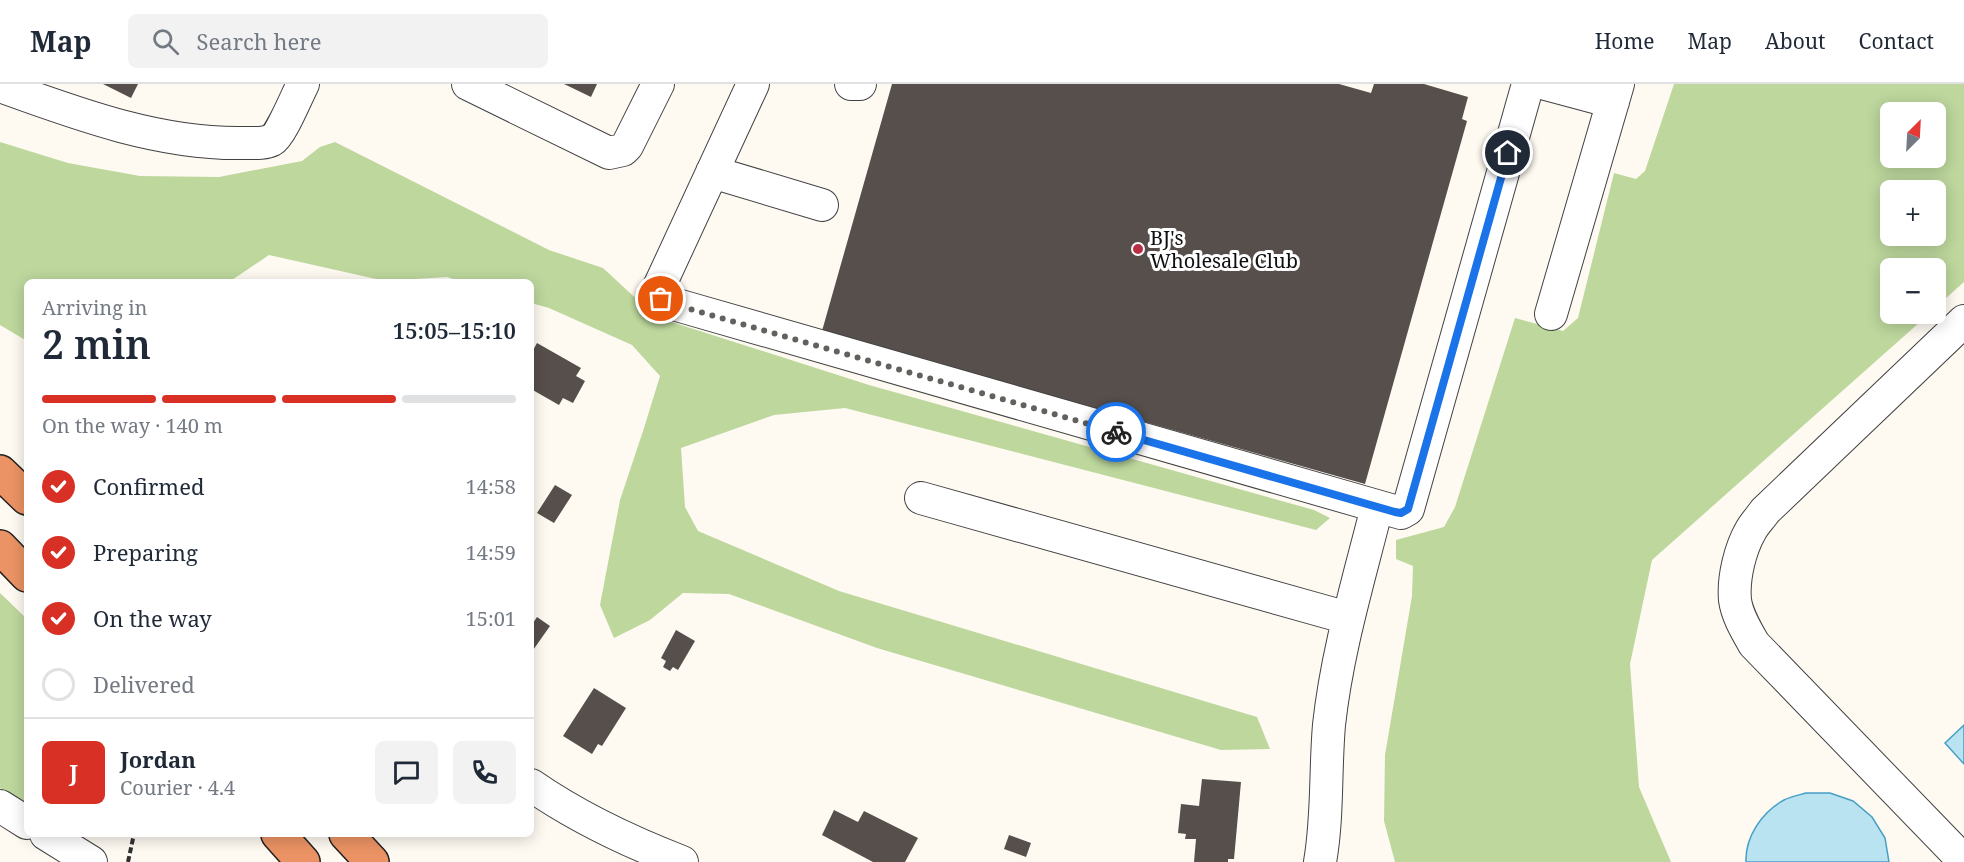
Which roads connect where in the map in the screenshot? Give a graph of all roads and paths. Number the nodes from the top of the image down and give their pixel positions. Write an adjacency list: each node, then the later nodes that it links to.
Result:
1 (303, 84): 9 (street)
2 (468, 84): 3 (street)
3 (658, 84)
4 (753, 84): 11 (street)
5 (851, 84): 6 (street)
6 (860, 84)
7 (1528, 84): 18 (street)
8 (1546, 84): 10 (street)
9 (0, 86)
10 (1615, 93): 13 (street)
11 (712, 172): 12 (street); 18 (street)
12 (822, 206)
13 (1551, 314)
14 (1964, 321): 29 (street)
15 (0, 472): 16 (highway)
16 (24, 495)
17 (921, 498): 21 (street)
18 (1377, 507): 21 (street)
19 (0, 548): 20 (highway)
20 (24, 572)
21 (1348, 618): 35 (street)
22 (534, 787): 34 (street)
23 (0, 806): 24 (street)
24 (24, 820)
25 (51, 837): 30 (street)
26 (133, 837): 31 (path)
27 (281, 837): 32 (highway)
28 (349, 837): 33 (highway)
29 (1964, 861)
30 (91, 862)
31 (128, 862)
32 (303, 862)
33 (372, 862)
34 (682, 862)
35 (1320, 862)

